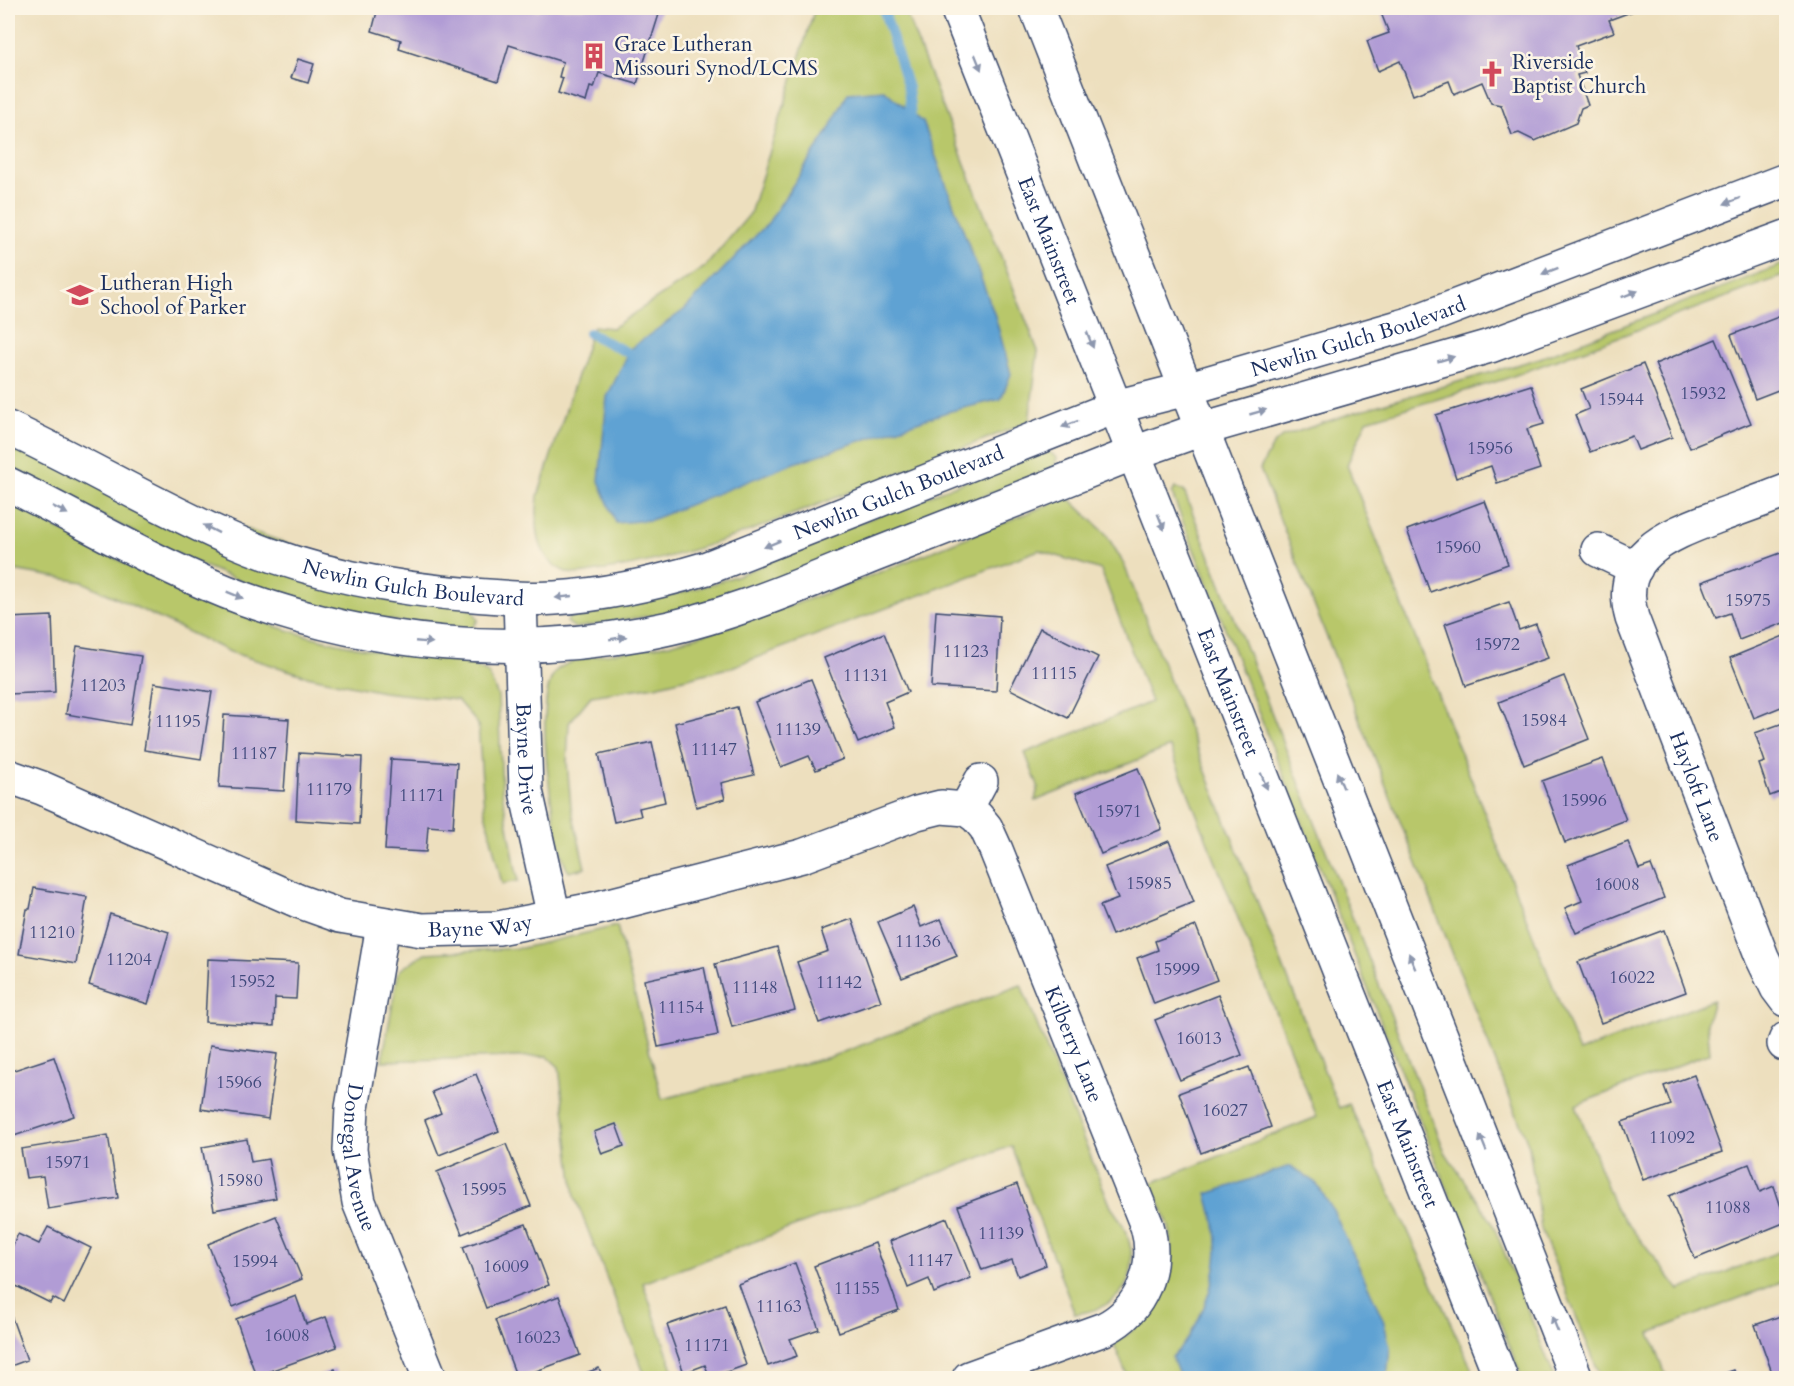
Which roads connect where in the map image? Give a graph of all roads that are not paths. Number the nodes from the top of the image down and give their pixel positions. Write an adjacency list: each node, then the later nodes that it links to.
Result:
1 (957, 8): 6 (street, East Mainstreet, one-way to 6)
2 (1036, 8): 5 (street)
3 (1786, 180): 5 (street, Newlin Gulch Boulevard, one-way to 5)
4 (1786, 237): 8 (street, Newlin Gulch Boulevard, one-way to 4)
5 (1186, 389): 6 (street, Newlin Gulch Boulevard); 8 (street)
6 (1116, 407): 9 (street, East Mainstreet); 14 (street, Newlin Gulch Boulevard, one-way to 14)
7 (8, 428): 14 (street, Newlin Gulch Boulevard, one-way to 7)
8 (1203, 429): 9 (street, Newlin Gulch Boulevard); 25 (street, one-way to 8)
9 (1134, 453): 15 (street, Newlin Gulch Boulevard, one-way to 9); 24 (street, East Mainstreet, one-way to 24)
10 (8, 484): 15 (street, Newlin Gulch Boulevard, one-way to 15)
11 (1786, 491): 13 (street, Hayloft Lane)
12 (1598, 550): 13 (street)
13 (1636, 568): 21 (street, Hayloft Lane)
14 (520, 599): 15 (street, Bayne Drive)
15 (520, 645): 19 (street, Bayne Drive)
16 (8, 776): 20 (street, Bayne Way)
17 (981, 781): 18 (street)
18 (966, 809): 19 (street, Bayne Way); 23 (street, Kilberry Lane)
19 (554, 917): 20 (street, Bayne Way)
20 (383, 925): 22 (street, Donegal Avenue)
21 (1786, 1000)
22 (430, 1378)
23 (969, 1378)
24 (1501, 1378)
25 (1576, 1378)

